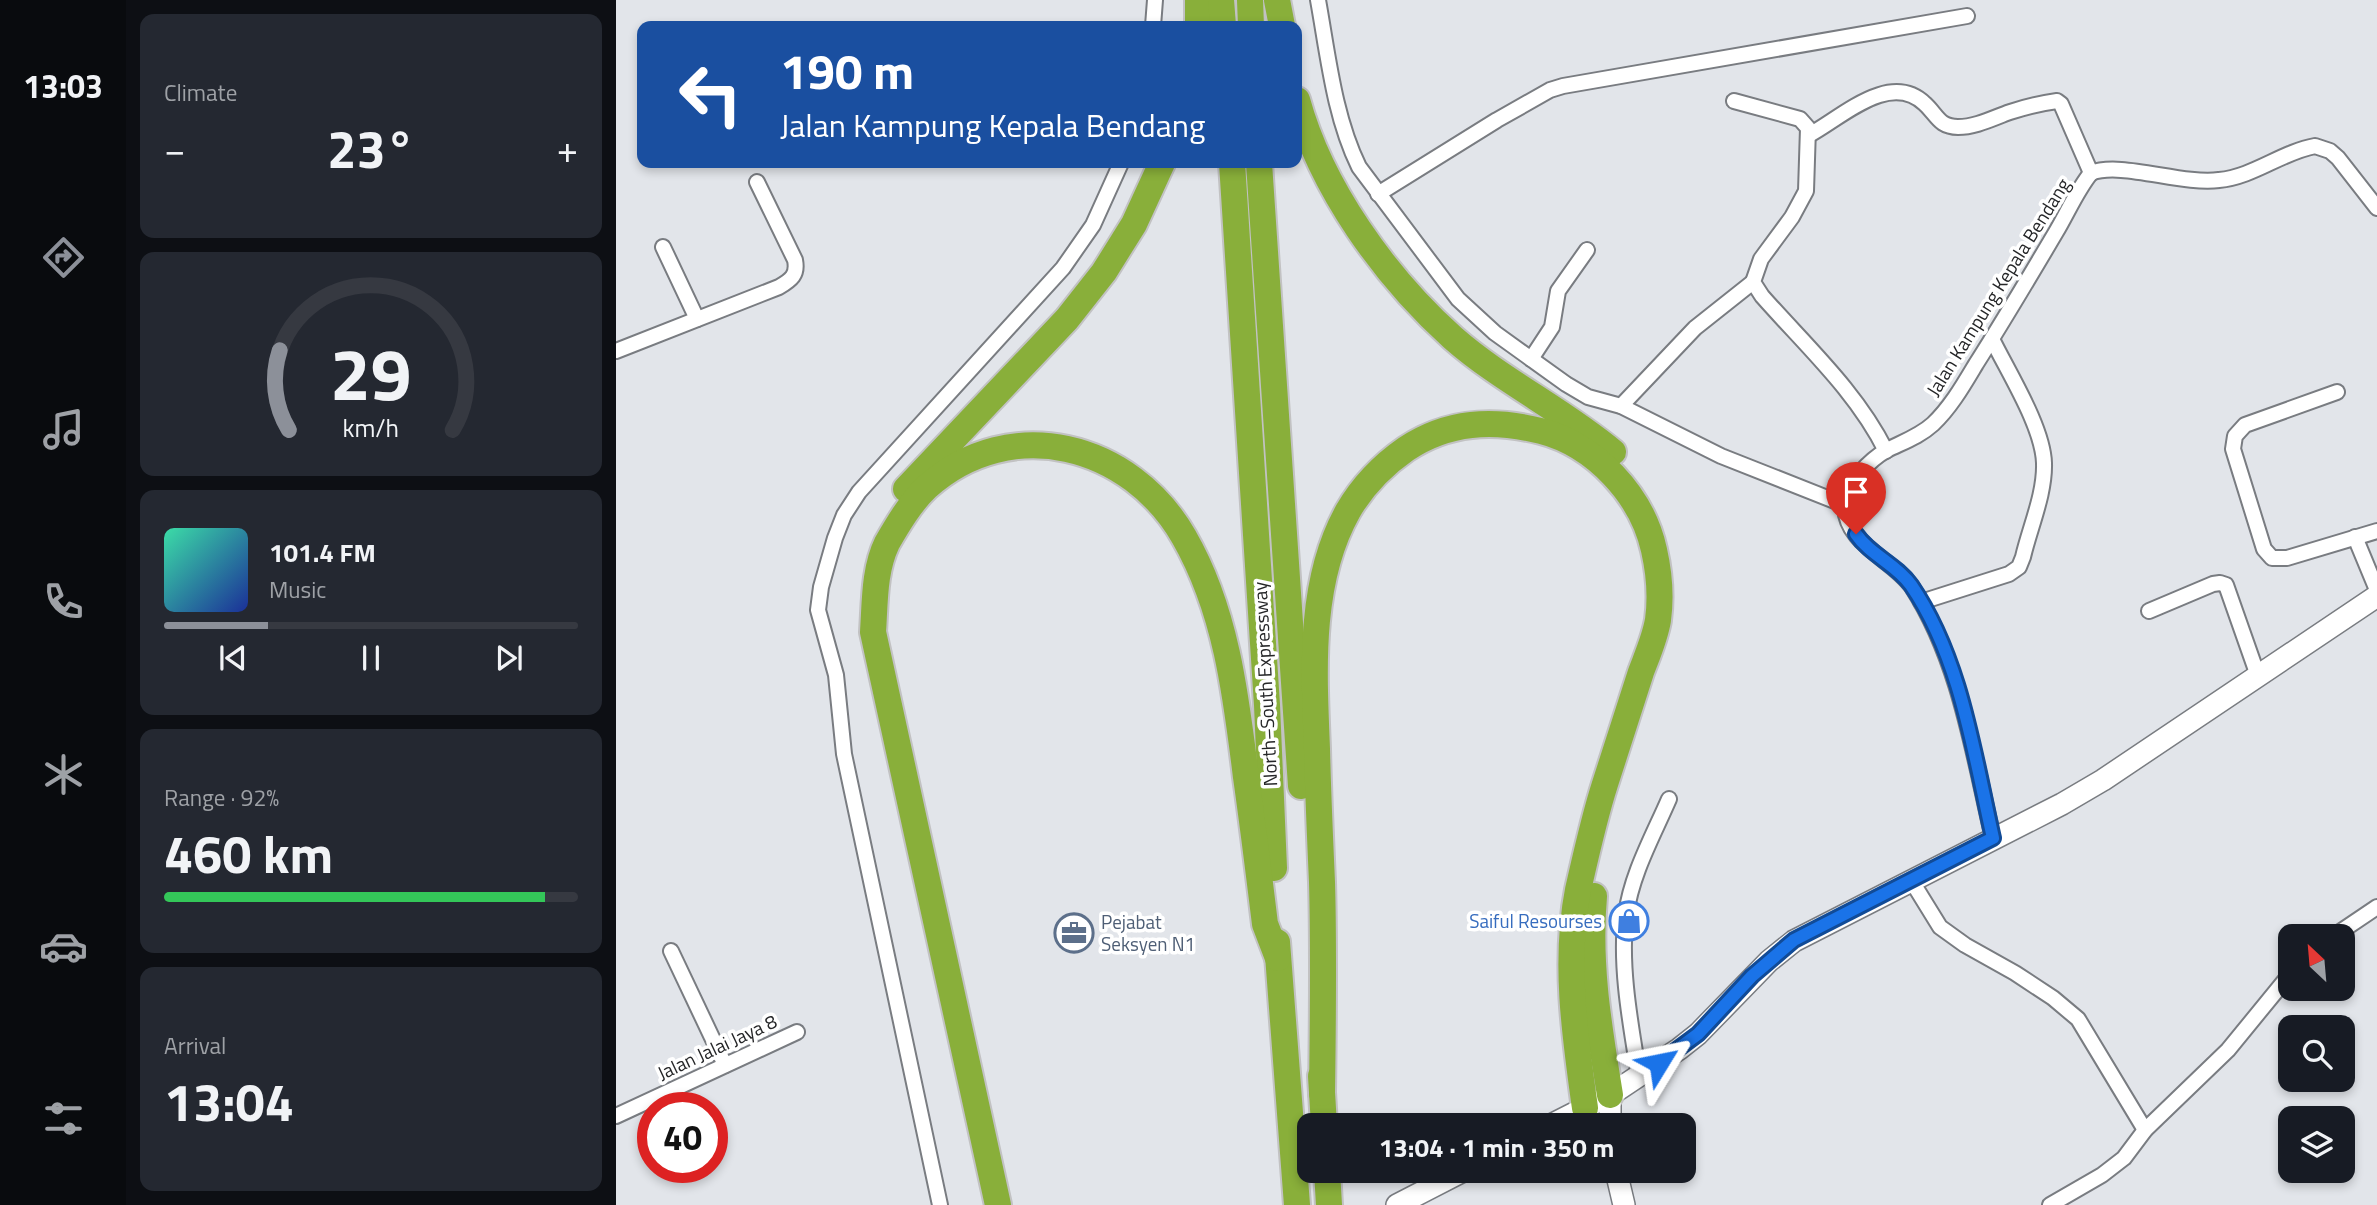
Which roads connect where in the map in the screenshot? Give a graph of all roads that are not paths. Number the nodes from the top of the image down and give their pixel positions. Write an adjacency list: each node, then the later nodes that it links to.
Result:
1 (1155, 0): 8 (street)
2 (1198, 0): 9 (highway)
3 (1222, 0): 10 (highway)
4 (1250, 0): 11 (highway)
5 (1277, 0): 12 (highway)
6 (1318, 0): 22 (street)
7 (1967, 16): 22 (street)
8 (1153, 21)
9 (1198, 21)
10 (1223, 21)
11 (1251, 21)
12 (1281, 21)
13 (1734, 100): 15 (street)
14 (1302, 119): 54 (highway)
15 (1809, 135): 20 (street); 26 (street)
16 (1119, 168): 64 (street)
17 (1160, 168): 65 (highway)
18 (1232, 168): 48 (highway, North–South Expressway)
19 (1259, 168): 53 (highway, North–South Expressway)
20 (2091, 173): 23 (street); 28 (street, Jalan Kampung Kepala Bendang)
21 (757, 182): 27 (street)
22 (1378, 194): 30 (street)
23 (2377, 208)
24 (663, 247): 27 (street)
25 (1587, 250): 30 (street)
26 (1753, 282): 32 (street); 33 (street)
27 (697, 319): 29 (street)
28 (1992, 339): 33 (street, Jalan Kampung Kepala Bendang); 39 (street)
29 (616, 351)
30 (1531, 359): 32 (street)
31 (2337, 392): 36 (street)
32 (1620, 406): 34 (street)
33 (1886, 451): 34 (street, Jalan Kampung Kepala Bendang)
34 (1845, 505): 39 (street)
35 (2377, 531): 36 (street)
36 (2355, 537): 37 (street)
37 (2377, 590)
38 (2377, 596): 41 (street)
39 (1921, 602): 43 (street)
40 (2149, 611): 41 (street)
41 (2258, 676): 43 (street)
42 (1669, 799): 52 (street)
43 (1993, 838): 44 (street)
44 (1911, 880): 52 (street); 60 (street)
45 (2377, 907): 46 (street)
46 (2352, 924)
47 (671, 951): 51 (street)
48 (1278, 958): 66 (highway); 67 (highway, North–South Expressway)
49 (2278, 989): 60 (street)
50 (797, 1032): 51 (street, Jalan Jalai Jaya 8)
51 (725, 1065): 59 (street, Jalan Jalai Jaya 8)
52 (1639, 1076): 54 (street)
53 (1322, 1093): 55 (highway, North–South Expressway); 56 (highway)
54 (1610, 1095): 57 (street); 58 (street)
55 (1323, 1113)
56 (1589, 1113)
57 (1594, 1113)
58 (1610, 1113)
59 (616, 1116)
60 (2145, 1130): 71 (street)
61 (1328, 1183): 68 (highway)
62 (1440, 1183): 69 (street)
63 (1619, 1183): 70 (street)
64 (940, 1205)
65 (979, 1205)
66 (998, 1205)
67 (1297, 1205)
68 (1329, 1205)
69 (1397, 1205)
70 (1624, 1205)
71 (2050, 1205)

